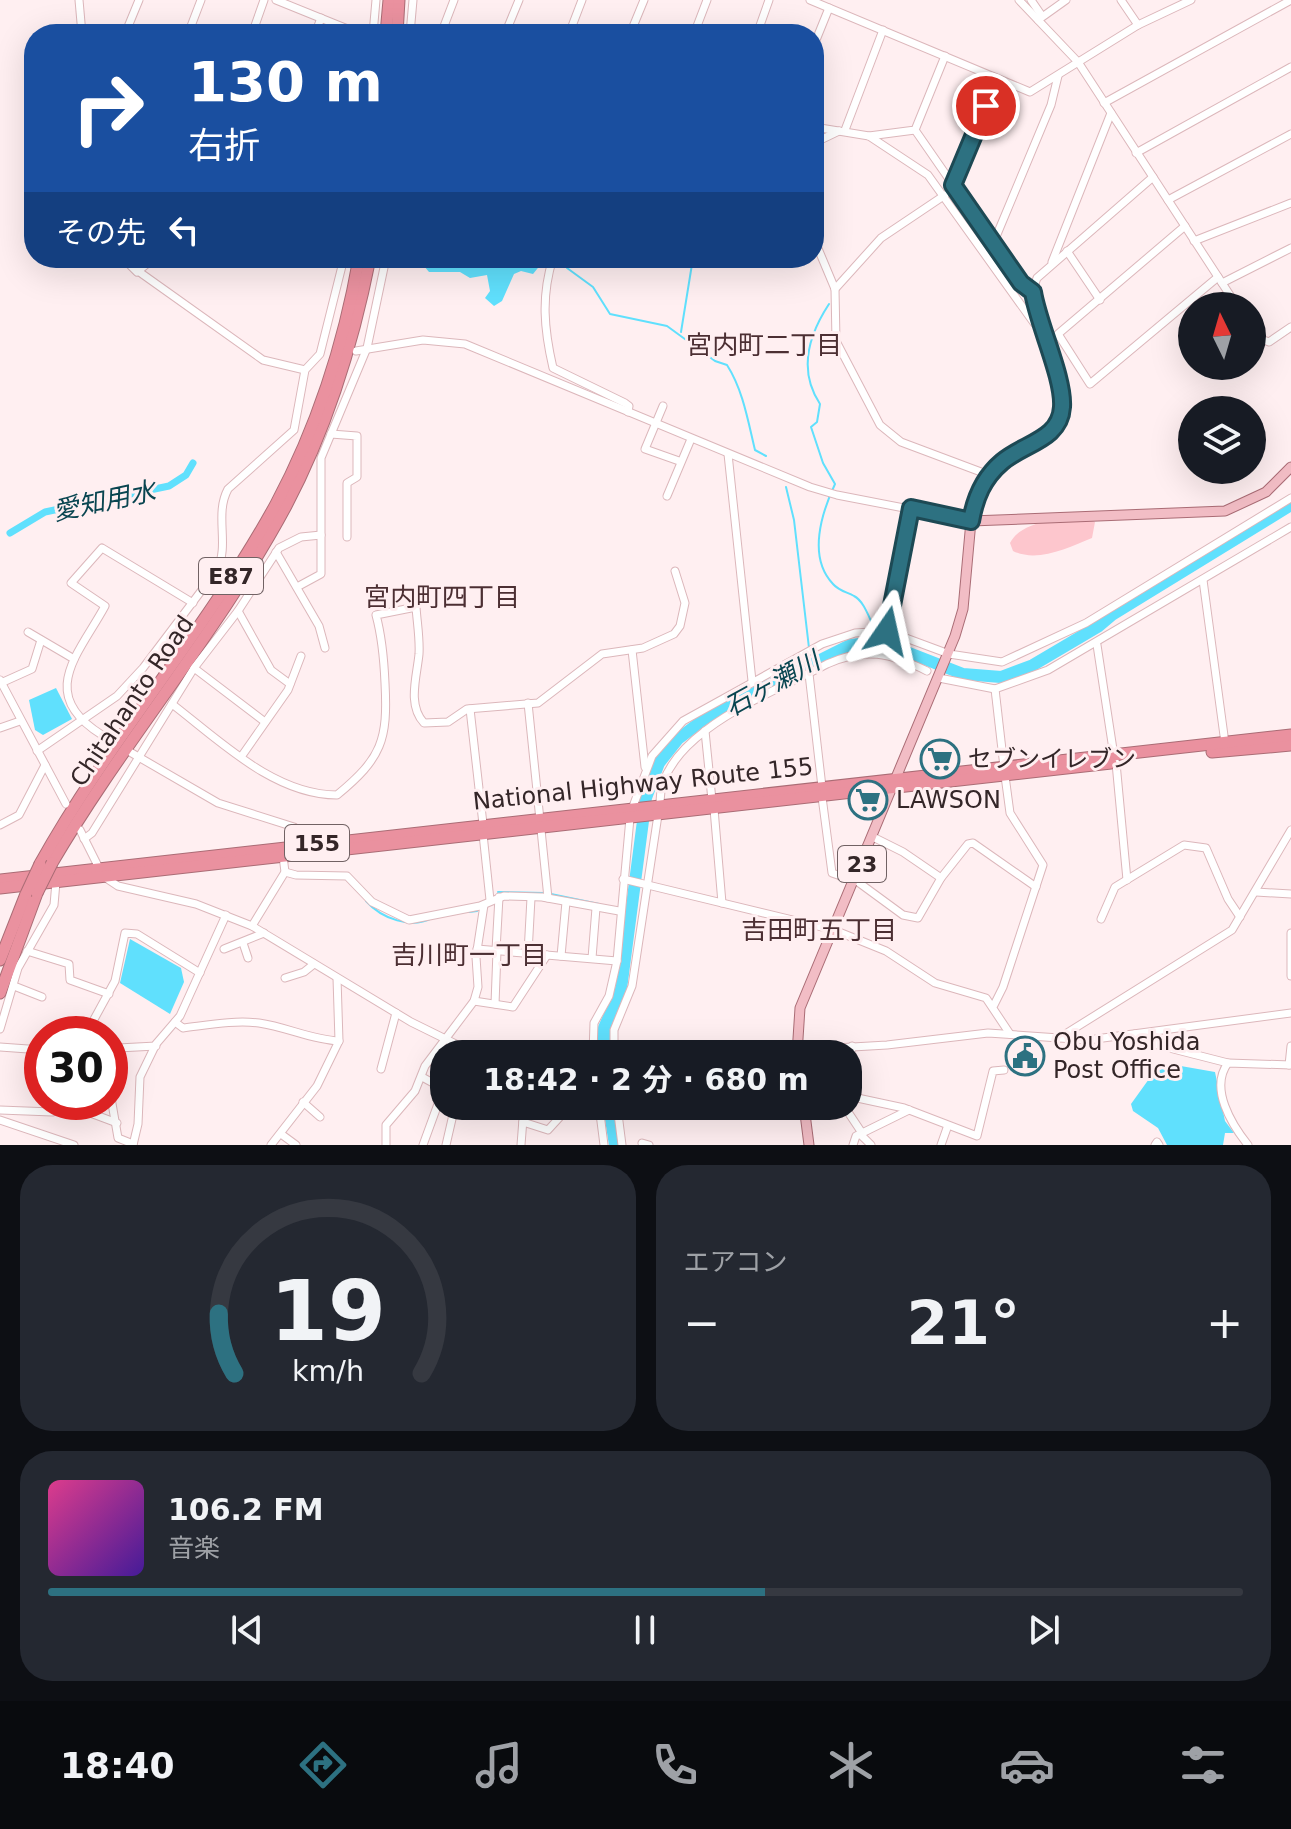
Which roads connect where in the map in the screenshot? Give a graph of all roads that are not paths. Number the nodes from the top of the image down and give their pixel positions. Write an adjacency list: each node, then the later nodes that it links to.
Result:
1 (79, 0): 26 (street)
2 (139, 0): 27 (street)
3 (201, 0): 28 (street)
4 (264, 0): 29 (street)
5 (276, 0): 24 (street)
6 (376, 0): 32 (street)
7 (389, 0): 33 (highway)
8 (399, 0): 34 (highway)
9 (413, 0): 35 (street)
10 (454, 0): 36 (street)
11 (519, 0): 37 (street)
12 (582, 0): 38 (street)
13 (644, 0): 39 (street)
14 (707, 0): 40 (street)
15 (769, 0): 41 (street)
16 (810, 0): 23 (street)
17 (1019, 0): 25 (street)
18 (1031, 0): 25 (street)
19 (1066, 0): 25 (street)
20 (1121, 0): 43 (street)
21 (1291, 0): 50 (street)
22 (1188, 1): 43 (street)
23 (829, 8): 42 (street); 44 (street)
24 (321, 18): 30 (street); 31 (street)
25 (1040, 18): 46 (street)
26 (81, 24)
27 (129, 24)
28 (192, 24)
29 (256, 24)
30 (319, 24)
31 (336, 24)
32 (374, 24)
33 (387, 24)
34 (398, 24)
35 (411, 24)
36 (445, 24)
37 (509, 24)
38 (573, 24)
39 (634, 24)
40 (698, 24)
41 (761, 24)
42 (823, 24)
43 (1138, 25): 46 (street)
44 (883, 30): 45 (street); 53 (street)
45 (945, 56): 49 (street); 54 (street)
46 (1078, 62): 48 (street); 50 (street)
47 (1291, 67): 58 (street)
48 (1058, 76): 49 (street); 66 (street)
49 (998, 79): 60 (street)
50 (1104, 103): 51 (street)
51 (1111, 113): 58 (street); 70 (street)
52 (824, 128): 53 (street)
53 (842, 130): 56 (street); 57 (street)
54 (915, 130): 56 (street); 60 (street)
55 (1291, 134): 62 (street)
56 (869, 136): 61 (street)
57 (824, 138)
58 (1136, 153): 59 (street)
59 (1153, 177): 62 (street); 68 (street)
60 (953, 185): 66 (street)
61 (945, 195): 80 (street); 84 (street)
62 (1168, 200): 64 (street)
63 (1291, 203): 65 (street)
64 (1185, 226): 65 (street); 83 (street)
65 (1194, 241): 79 (street)
66 (993, 244): 81 (street)
67 (1291, 248): 79 (street)
68 (1067, 251): 70 (street); 83 (street)
69 (824, 263): 80 (street)
70 (1052, 265): 81 (street)
71 (135, 268): 78 (street)
72 (142, 268): 78 (street)
73 (342, 268): 89 (street)
74 (357, 268): 165 (highway, Chitahanto Road / E87)
75 (368, 268): 165 (highway, Chitahanto Road / E87)
76 (384, 268): 87 (street)
77 (550, 268): 93 (street)
78 (138, 271): 91 (street)
79 (1220, 280): 82 (street); 83 (street)
80 (835, 289): 100 (street)
81 (1033, 292): 84 (street)
82 (1228, 292)
83 (1100, 300)
84 (1041, 327): 100 (street)
85 (1291, 327): 86 (street)
86 (1266, 341)
87 (367, 348): 88 (street); 93 (street); 95 (street)
88 (356, 351)
89 (320, 354): 90 (street); 91 (street)
90 (329, 355)
91 (305, 370): 112 (street)
92 (663, 406): 94 (street)
93 (628, 412): 94 (street)
94 (654, 423): 96 (street); 98 (street)
95 (331, 434): 106 (street); 107 (street)
96 (691, 439): 97 (street); 98 (street)
97 (728, 454): 103 (street); 127 (street)
98 (679, 461): 101 (street)
99 (1291, 467): 104 (main road)
100 (989, 475): 104 (street)
101 (667, 496)
102 (1291, 498): 121 (street)
103 (911, 508): 104 (street); 114 (street)
104 (971, 521): 121 (main road, 23)
105 (1291, 527): 110 (street)
106 (321, 535): 108 (street); 111 (street)
107 (347, 537)
108 (276, 552): 111 (street); 113 (street)
109 (675, 571): 119 (street)
110 (1203, 580): 117 (street); 141 (street)
111 (297, 587): 118 (street)
112 (193, 603): 122 (street); 136 (street)
113 (238, 611): 123 (street); 129 (street)
114 (887, 631): 121 (street); 127 (street)
115 (28, 632): 116 (street)
116 (41, 640): 122 (street); 128 (street)
117 (1097, 645): 130 (street); 147 (street)
118 (325, 648)
119 (632, 650): 131 (street); 149 (street)
120 (301, 656): 129 (street)
121 (948, 656): 126 (main road, 23)
122 (74, 659): 136 (street)
123 (194, 668): 132 (street); 135 (street)
124 (927, 671): 125 (street)
125 (809, 674): 138 (street); 152 (street)
126 (939, 678): 130 (street); 151 (main road, 23)
127 (752, 681): 149 (street)
128 (1, 682): 134 (street)
129 (290, 684): 135 (street)
130 (995, 689): 150 (street)
131 (528, 703): 133 (street); 157 (street)
132 (172, 704): 145 (street); 146 (street)
133 (470, 709): 145 (street); 159 (street)
134 (20, 721): 137 (street); 143 (street)
135 (265, 722): 145 (street)
136 (82, 723): 139 (street); 143 (street)
137 (0, 728)
138 (705, 731): 154 (street); 155 (street)
139 (102, 735)
140 (1291, 735): 141 (highway, National Highway Route 155 / 155)
141 (1225, 743): 147 (highway, National Highway Route 155 / 155)
142 (1291, 745): 147 (highway, National Highway Route 155 / 155)
143 (37, 751): 148 (street)
144 (130, 752): 146 (street)
145 (241, 757)
146 (139, 758): 163 (street); 164 (street)
147 (1115, 759): 150 (highway, National Highway Route 155 / 155); 171 (street)
148 (45, 765): 153 (street); 158 (street)
149 (645, 769): 156 (street)
150 (1004, 771): 151 (highway, National Highway Route 155 / 155); 175 (street)
151 (895, 784): 152 (highway, National Highway Route 155 / 155); 162 (main road, 23)
152 (822, 792): 154 (highway, National Highway Route 155 / 155); 173 (street)
153 (66, 804)
154 (713, 804): 155 (highway, National Highway Route 155 / 155); 185 (street)
155 (659, 810): 156 (highway, National Highway Route 155 / 155); 174 (street)
156 (632, 813): 157 (highway, National Highway Route 155 / 155); 169 (street)
157 (541, 823): 159 (highway, National Highway Route 155 / 155); 182 (street)
158 (0, 825)
159 (483, 829): 164 (highway, National Highway Route 155 / 155); 183 (street)
160 (80, 830): 163 (street)
161 (1291, 830): 177 (street)
162 (873, 837): 168 (street); 173 (main road, 23)
163 (84, 839): 166 (street)
164 (286, 851): 166 (highway, National Highway Route 155 / 155); 167 (street)
165 (46, 864): 178 (highway, Chitahanto Road / E87, bridge)
166 (101, 872): 170 (highway, National Highway Route 155 / 155); 172 (highway, National Highway Route 155 / 155); 188 (street)
167 (285, 872): 183 (street); 191 (street)
168 (941, 878): 173 (street); 175 (street)
169 (623, 879): 174 (street); 187 (street)
170 (0, 880)
171 (1127, 880): 189 (street); 190 (street)
172 (56, 882): 176 (highway, National Highway Route 155 / 155); 199 (street)
173 (854, 882): 192 (main road, 23)
174 (646, 883): 185 (street); 230 (street)
175 (1036, 887): 218 (street)
176 (0, 888)
177 (1256, 892): 179 (street); 189 (street)
178 (32, 893): 205 (highway, Chitahanto Road / E87); 213 (highway, Chitahanto Road / E87)
179 (1291, 894)
180 (499, 897): 181 (street); 183 (street); 198 (street)
181 (531, 898): 182 (street); 200 (street)
182 (548, 898): 184 (street)
183 (487, 902): 197 (street)
184 (566, 902): 186 (street); 202 (street)
185 (722, 903): 192 (street)
186 (596, 908): 187 (street); 204 (street)
187 (619, 911): 206 (street)
188 (226, 915): 191 (street); 208 (street)
189 (1240, 917): 226 (street)
190 (1101, 919)
191 (252, 926): 193 (street)
192 (834, 930): 218 (street); 231 (main road, 23)
193 (264, 933): 195 (street); 207 (street)
194 (1291, 933): 209 (street)
195 (243, 943): 196 (street); 203 (street)
196 (224, 949)
197 (477, 949): 198 (street); 216 (street)
198 (496, 950): 200 (street); 217 (street)
199 (27, 951): 212 (street); 214 (street)
200 (528, 953): 201 (street)
201 (547, 955): 202 (street); 217 (street)
202 (561, 956): 204 (street)
203 (248, 958)
204 (592, 958): 206 (street)
205 (0, 960)
206 (617, 961): 229 (street)
207 (314, 964): 210 (street); 211 (street)
208 (200, 973): 214 (street); 222 (street)
209 (1291, 976)
210 (285, 978)
211 (337, 978): 219 (street); 232 (street)
212 (14, 986): 215 (street); 223 (street)
213 (0, 993)
214 (109, 994): 221 (street)
215 (42, 997)
216 (474, 1001): 217 (street); 228 (street)
217 (495, 1004)
218 (994, 1005): 224 (street)
219 (396, 1013): 227 (street); 242 (street)
220 (1291, 1013): 225 (street)
221 (96, 1016)
222 (175, 1022): 232 (street); 234 (street)
223 (0, 1029)
224 (1010, 1034): 226 (street); 233 (street)
225 (1135, 1034): 226 (street); 240 (street)
226 (1059, 1038)
227 (443, 1040)
228 (446, 1040)
229 (593, 1040)
230 (614, 1040)
231 (797, 1040)
232 (339, 1041): 247 (street)
233 (862, 1045)
234 (156, 1046): 237 (street); 267 (street)
235 (1291, 1046): 241 (street)
236 (0, 1047): 238 (street)
237 (128, 1047)
238 (24, 1049)
239 (430, 1060): 244 (street)
240 (1228, 1063): 241 (street); 281 (street)
241 (1290, 1065)
242 (381, 1069)
243 (1004, 1070): 264 (street)
244 (422, 1077): 245 (street); 271 (street)
245 (430, 1082)
246 (862, 1099): 249 (street)
247 (303, 1102): 251 (street); 265 (street)
248 (0, 1110): 250 (street)
249 (909, 1110): 264 (street); 266 (street)
250 (24, 1111)
251 (320, 1117)
252 (0, 1120): 268 (street)
253 (109, 1120): 263 (street)
254 (116, 1120): 263 (street)
255 (432, 1120): 272 (street)
256 (452, 1120): 273 (street)
257 (557, 1120): 262 (street)
258 (601, 1120): 275 (street)
259 (619, 1120): 276 (street)
260 (806, 1120): 277 (main road)
261 (852, 1120): 266 (street)
262 (523, 1122): 274 (street)
263 (117, 1123): 267 (street)
264 (947, 1128): 280 (street)
265 (281, 1134): 269 (street); 270 (street)
266 (861, 1134): 278 (street); 279 (street)
267 (133, 1144)
268 (74, 1145)
269 (271, 1145)
270 (296, 1145)
271 (386, 1145)
272 (423, 1145)
273 (446, 1145)
274 (521, 1145)
275 (604, 1145)
276 (622, 1145)
277 (809, 1145)
278 (853, 1145)
279 (871, 1145)
280 (941, 1145)
281 (1248, 1145)

